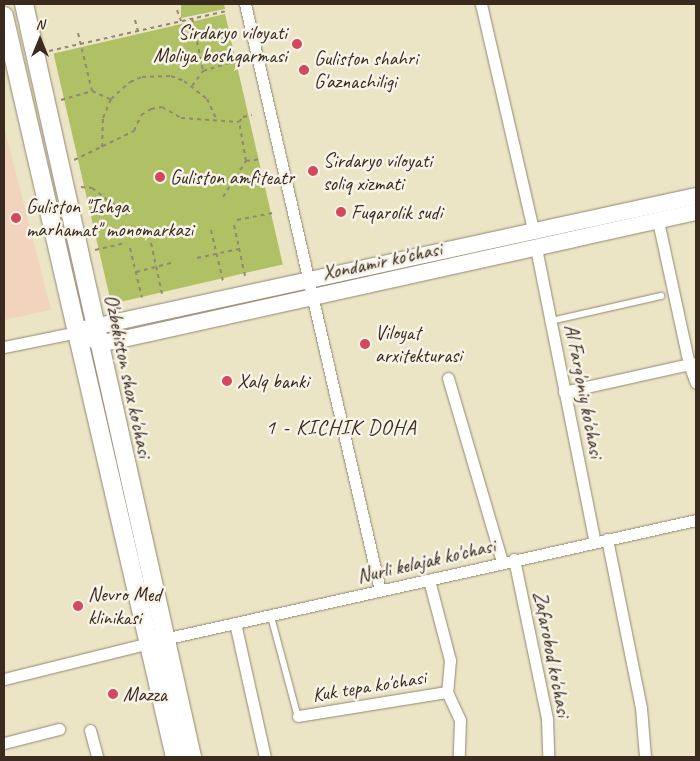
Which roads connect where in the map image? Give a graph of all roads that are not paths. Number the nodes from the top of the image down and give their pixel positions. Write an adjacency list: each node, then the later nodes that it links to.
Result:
1 (24, 4): 14 (main road, O'zbekiston shox ko'chasi)
2 (245, 4): 10 (street)
3 (481, 4): 8 (street)
4 (4, 16): 15 (main road, O'zbekiston shox ko'chasi)
5 (696, 196): 8 (main road, Xondamir ko'chasi)
6 (696, 212): 7 (main road, Xondamir ko'chasi)
7 (658, 221): 9 (main road, Xondamir ko'chasi); 18 (street)
8 (533, 230): 10 (main road, Xondamir ko'chasi)
9 (536, 248): 12 (main road, Xondamir ko'chasi); 13 (street, Al Farg'oniy ko'chasi)
10 (310, 279): 12 (street); 14 (main road, Xondamir ko'chasi)
11 (661, 296): 13 (lane)
12 (314, 297): 16 (main road, Xondamir ko'chasi); 28 (street)
13 (551, 322): 21 (street, Al Farg'oniy ko'chasi)
14 (96, 325): 15 (main road, Xondamir ko'chasi); 16 (main road, O'zbekiston shox ko'chasi)
15 (78, 332): 16 (main road); 17 (street, Xondamir ko'chasi); 31 (main road, O'zbekiston shox ko'chasi)
16 (100, 343): 31 (main road, O'zbekiston shox ko'chasi)
17 (4, 347)
18 (693, 364): 20 (street); 21 (street)
19 (448, 378): 26 (street)
20 (696, 383)
21 (564, 392): 24 (street, Al Farg'oniy ko'chasi)
22 (696, 520): 23 (street, Nurli kelajak ko'chasi)
23 (607, 539): 24 (street, Nurli kelajak ko'chasi); 44 (street)
24 (595, 542): 25 (street, Nurli kelajak ko'chasi)
25 (514, 560): 26 (street, Nurli kelajak ko'chasi); 43 (street, Zafarobod ko'chasi)
26 (502, 562): 27 (street, Nurli kelajak ko'chasi)
27 (429, 580): 28 (street, Nurli kelajak ko'chasi); 33 (street)
28 (380, 590): 29 (street, Nurli kelajak ko'chasi)
29 (270, 615): 30 (street, Nurli kelajak ko'chasi); 34 (lane)
30 (235, 623): 31 (street, Nurli kelajak ko'chasi); 41 (street)
31 (156, 641): 32 (street, Nurli kelajak ko'chasi); 39 (main road, O'zbekiston shox ko'chasi); 40 (main road, O'zbekiston shox ko'chasi)
32 (4, 678)
33 (447, 692): 34 (street, Kuk tepa ko'chasi); 42 (street)
34 (298, 716)
35 (59, 729): 37 (street)
36 (90, 730): 38 (street)
37 (4, 743)
38 (97, 757)
39 (175, 757)
40 (192, 757)
41 (265, 757)
42 (458, 757)
43 (548, 757)
44 (645, 757)

